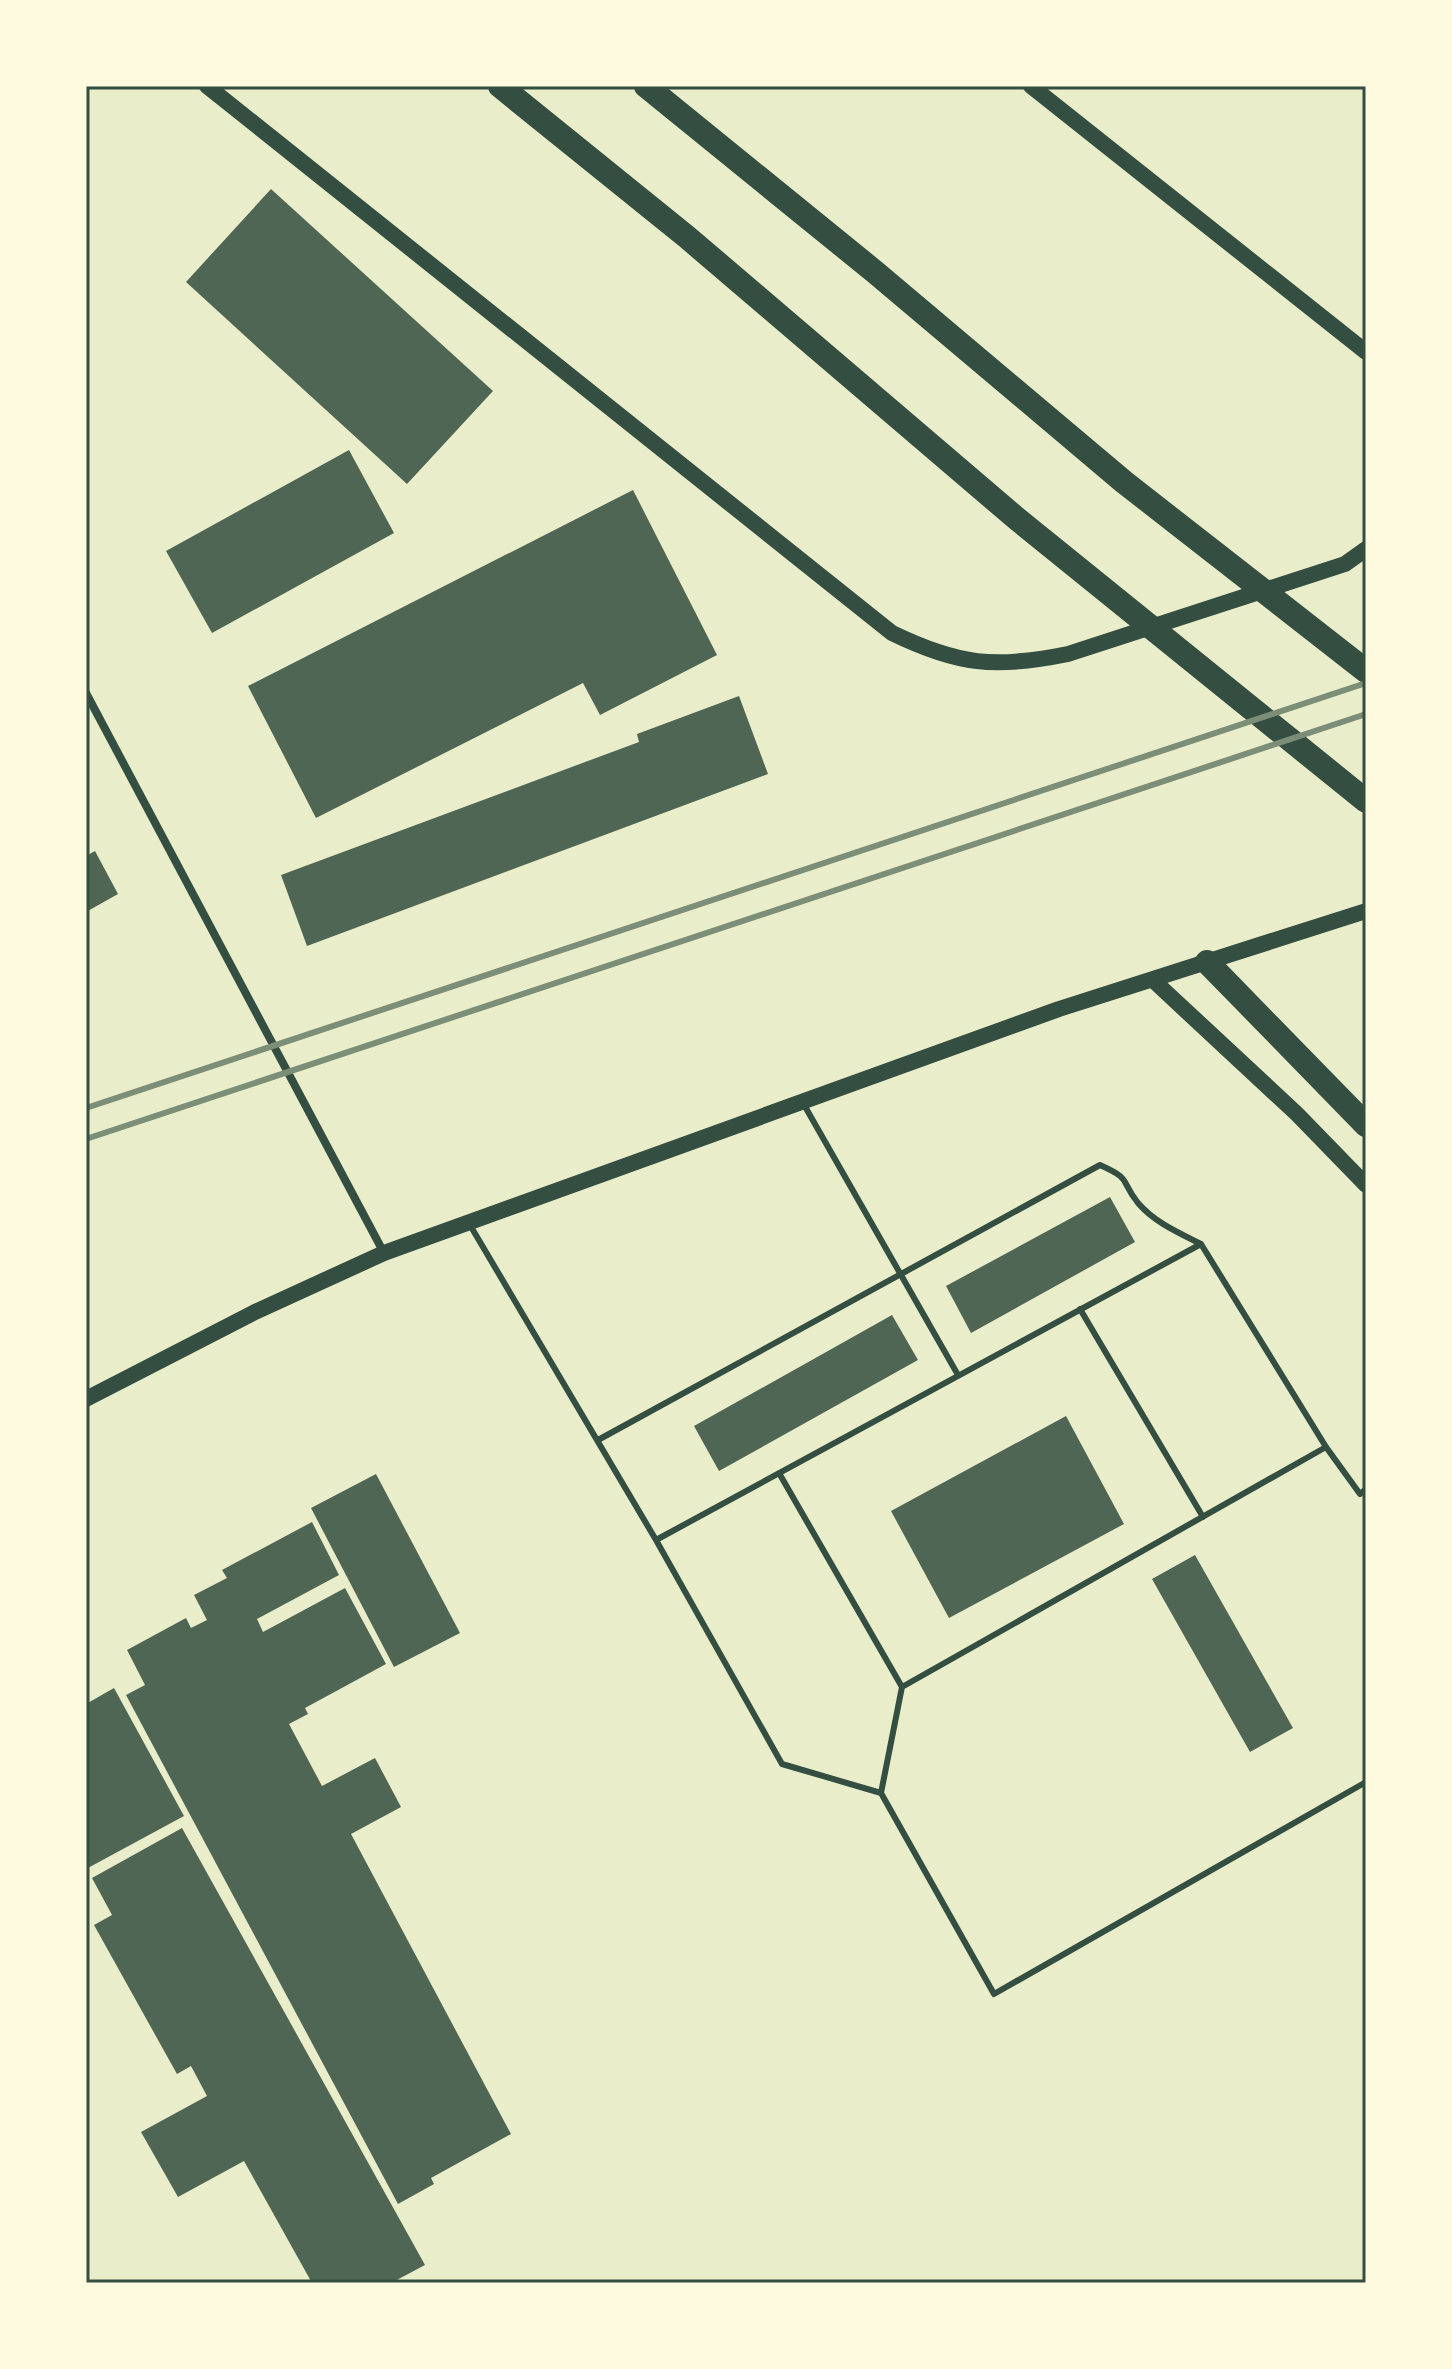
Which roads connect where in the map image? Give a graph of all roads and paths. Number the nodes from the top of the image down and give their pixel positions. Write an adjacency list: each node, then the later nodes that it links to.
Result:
1 (207, 86): 8 (main road)
2 (500, 86): 11 (highway)
3 (646, 86): 6 (highway)
4 (673, 86): 6 (highway)
5 (1031, 86): 7 (main road)
6 (754, 173): 9 (highway)
7 (1366, 352)
8 (1366, 549)
9 (1366, 671)
10 (86, 693): 20 (street)
11 (1366, 801)
12 (1366, 911): 13 (main road)
13 (1207, 962): 14 (main road); 16 (highway)
14 (1154, 981): 15 (main road); 17 (main road)
15 (802, 1099): 18 (main road); 21 (lane)
16 (1366, 1125)
17 (1366, 1185)
18 (469, 1223): 20 (main road); 25 (lane)
19 (1201, 1244): 21 (lane); 22 (lane); 26 (lane)
20 (384, 1253): 24 (main road)
21 (901, 1274): 23 (lane); 25 (lane)
22 (1080, 1309): 23 (lane); 30 (lane)
23 (958, 1375): 27 (lane)
24 (86, 1399)
25 (598, 1440): 31 (lane)
26 (1326, 1447): 28 (lane); 30 (lane)
27 (779, 1473): 31 (lane); 32 (lane)
28 (1363, 1492): 29 (lane)
29 (1366, 1504)
30 (1203, 1517): 32 (lane)
31 (656, 1540): 34 (lane)
32 (902, 1687): 34 (lane)
33 (1366, 1782): 34 (lane)
34 (881, 1793)

